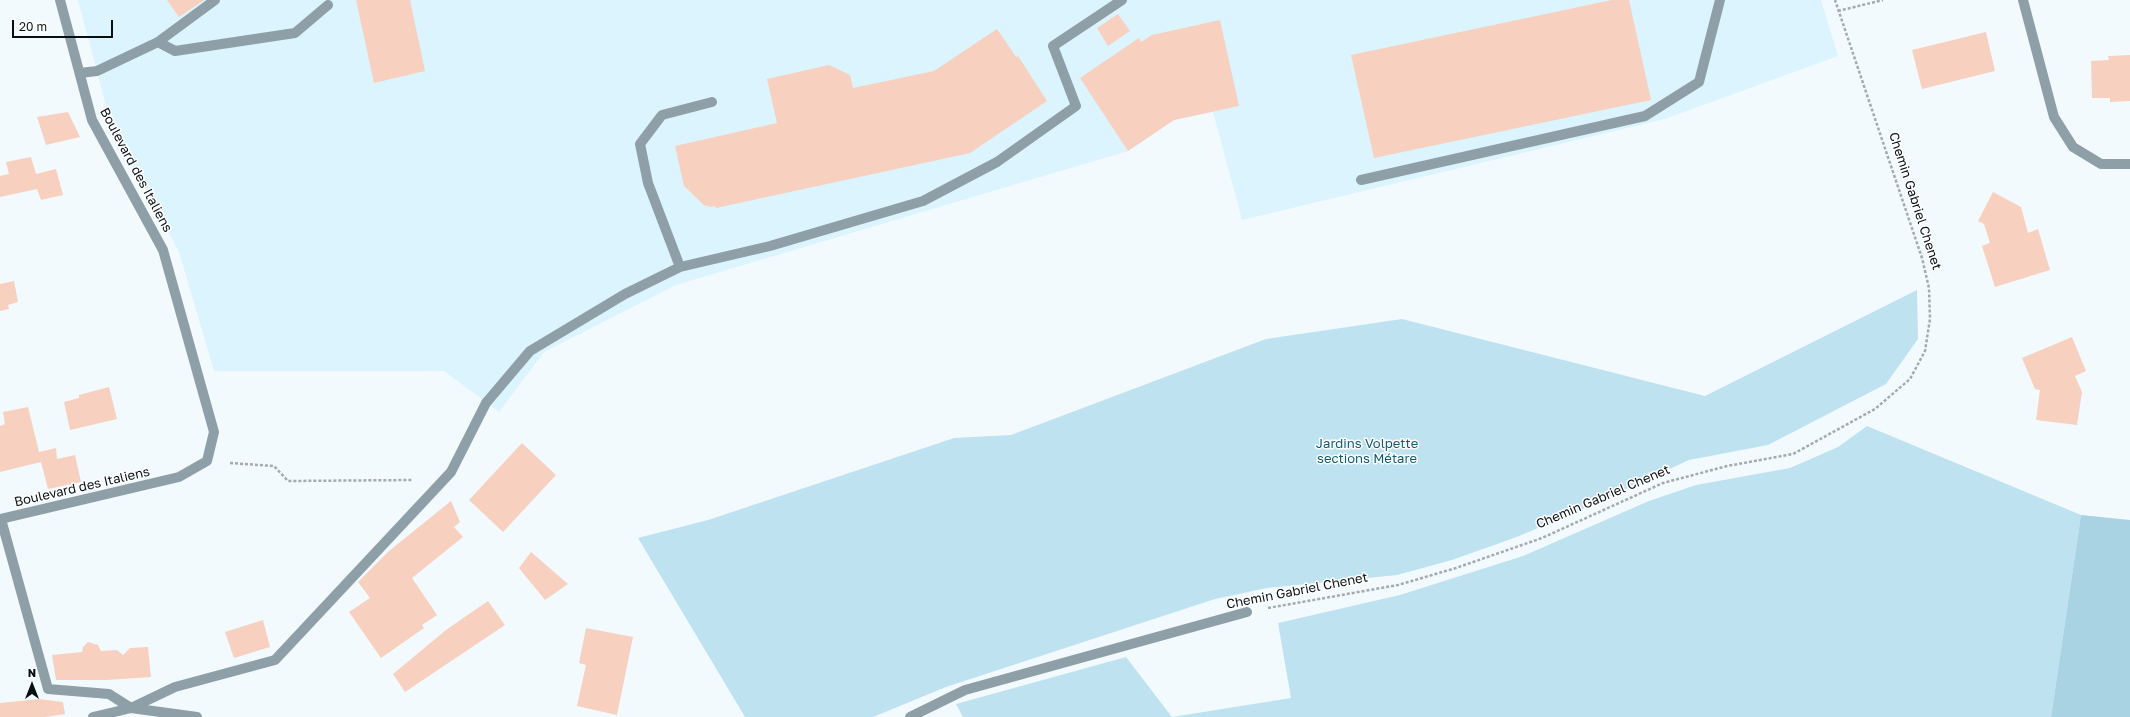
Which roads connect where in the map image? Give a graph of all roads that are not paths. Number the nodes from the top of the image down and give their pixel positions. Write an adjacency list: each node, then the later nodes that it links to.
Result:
1 (60, 0): 8 (street, Boulevard des Italiens)
2 (215, 0): 7 (street)
3 (1122, 0): 12 (street)
4 (1720, 0): 11 (street)
5 (2023, 0): 10 (street)
6 (328, 4): 7 (street)
7 (158, 42): 8 (street)
8 (80, 72): 14 (street, Boulevard des Italiens)
9 (712, 102): 12 (street)
10 (2130, 164)
11 (1361, 180)
12 (680, 268): 14 (street)
13 (1247, 612): 17 (street, Chemin Gabriel Chenet)
14 (131, 708): 15 (street); 16 (street)
15 (93, 717)
16 (197, 717)
17 (910, 717)

